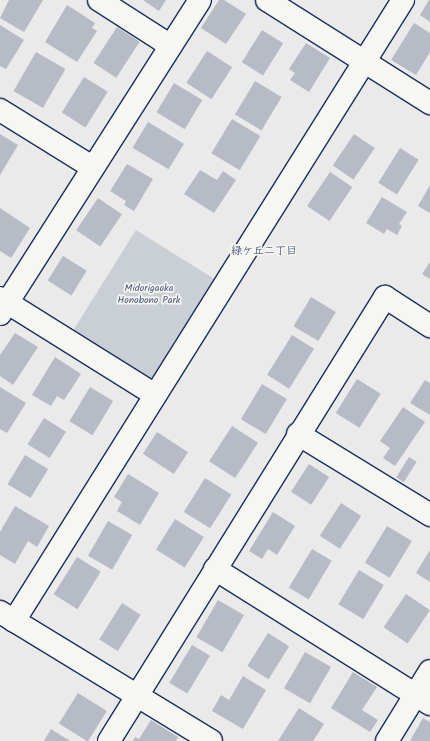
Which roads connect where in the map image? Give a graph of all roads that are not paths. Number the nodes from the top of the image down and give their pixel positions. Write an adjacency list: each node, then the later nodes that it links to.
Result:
1 (99, 0): 5 (street)
2 (200, 0): 5 (street)
3 (266, 0): 6 (street)
4 (403, 0): 6 (street)
5 (171, 46): 9 (street)
6 (365, 62): 7 (street); 12 (street)
7 (430, 103)
8 (0, 110): 9 (street)
9 (92, 167): 10 (street)
10 (2, 305): 12 (street)
11 (430, 326): 13 (street)
12 (155, 395): 16 (street)
13 (298, 434): 14 (street); 15 (street)
14 (430, 515)
15 (215, 569): 18 (street); 19 (street)
16 (7, 617): 18 (street)
17 (430, 671): 19 (street)
18 (136, 696): 20 (street); 21 (street)
19 (423, 699): 22 (street)
20 (109, 741)
21 (211, 741)
22 (387, 741)

